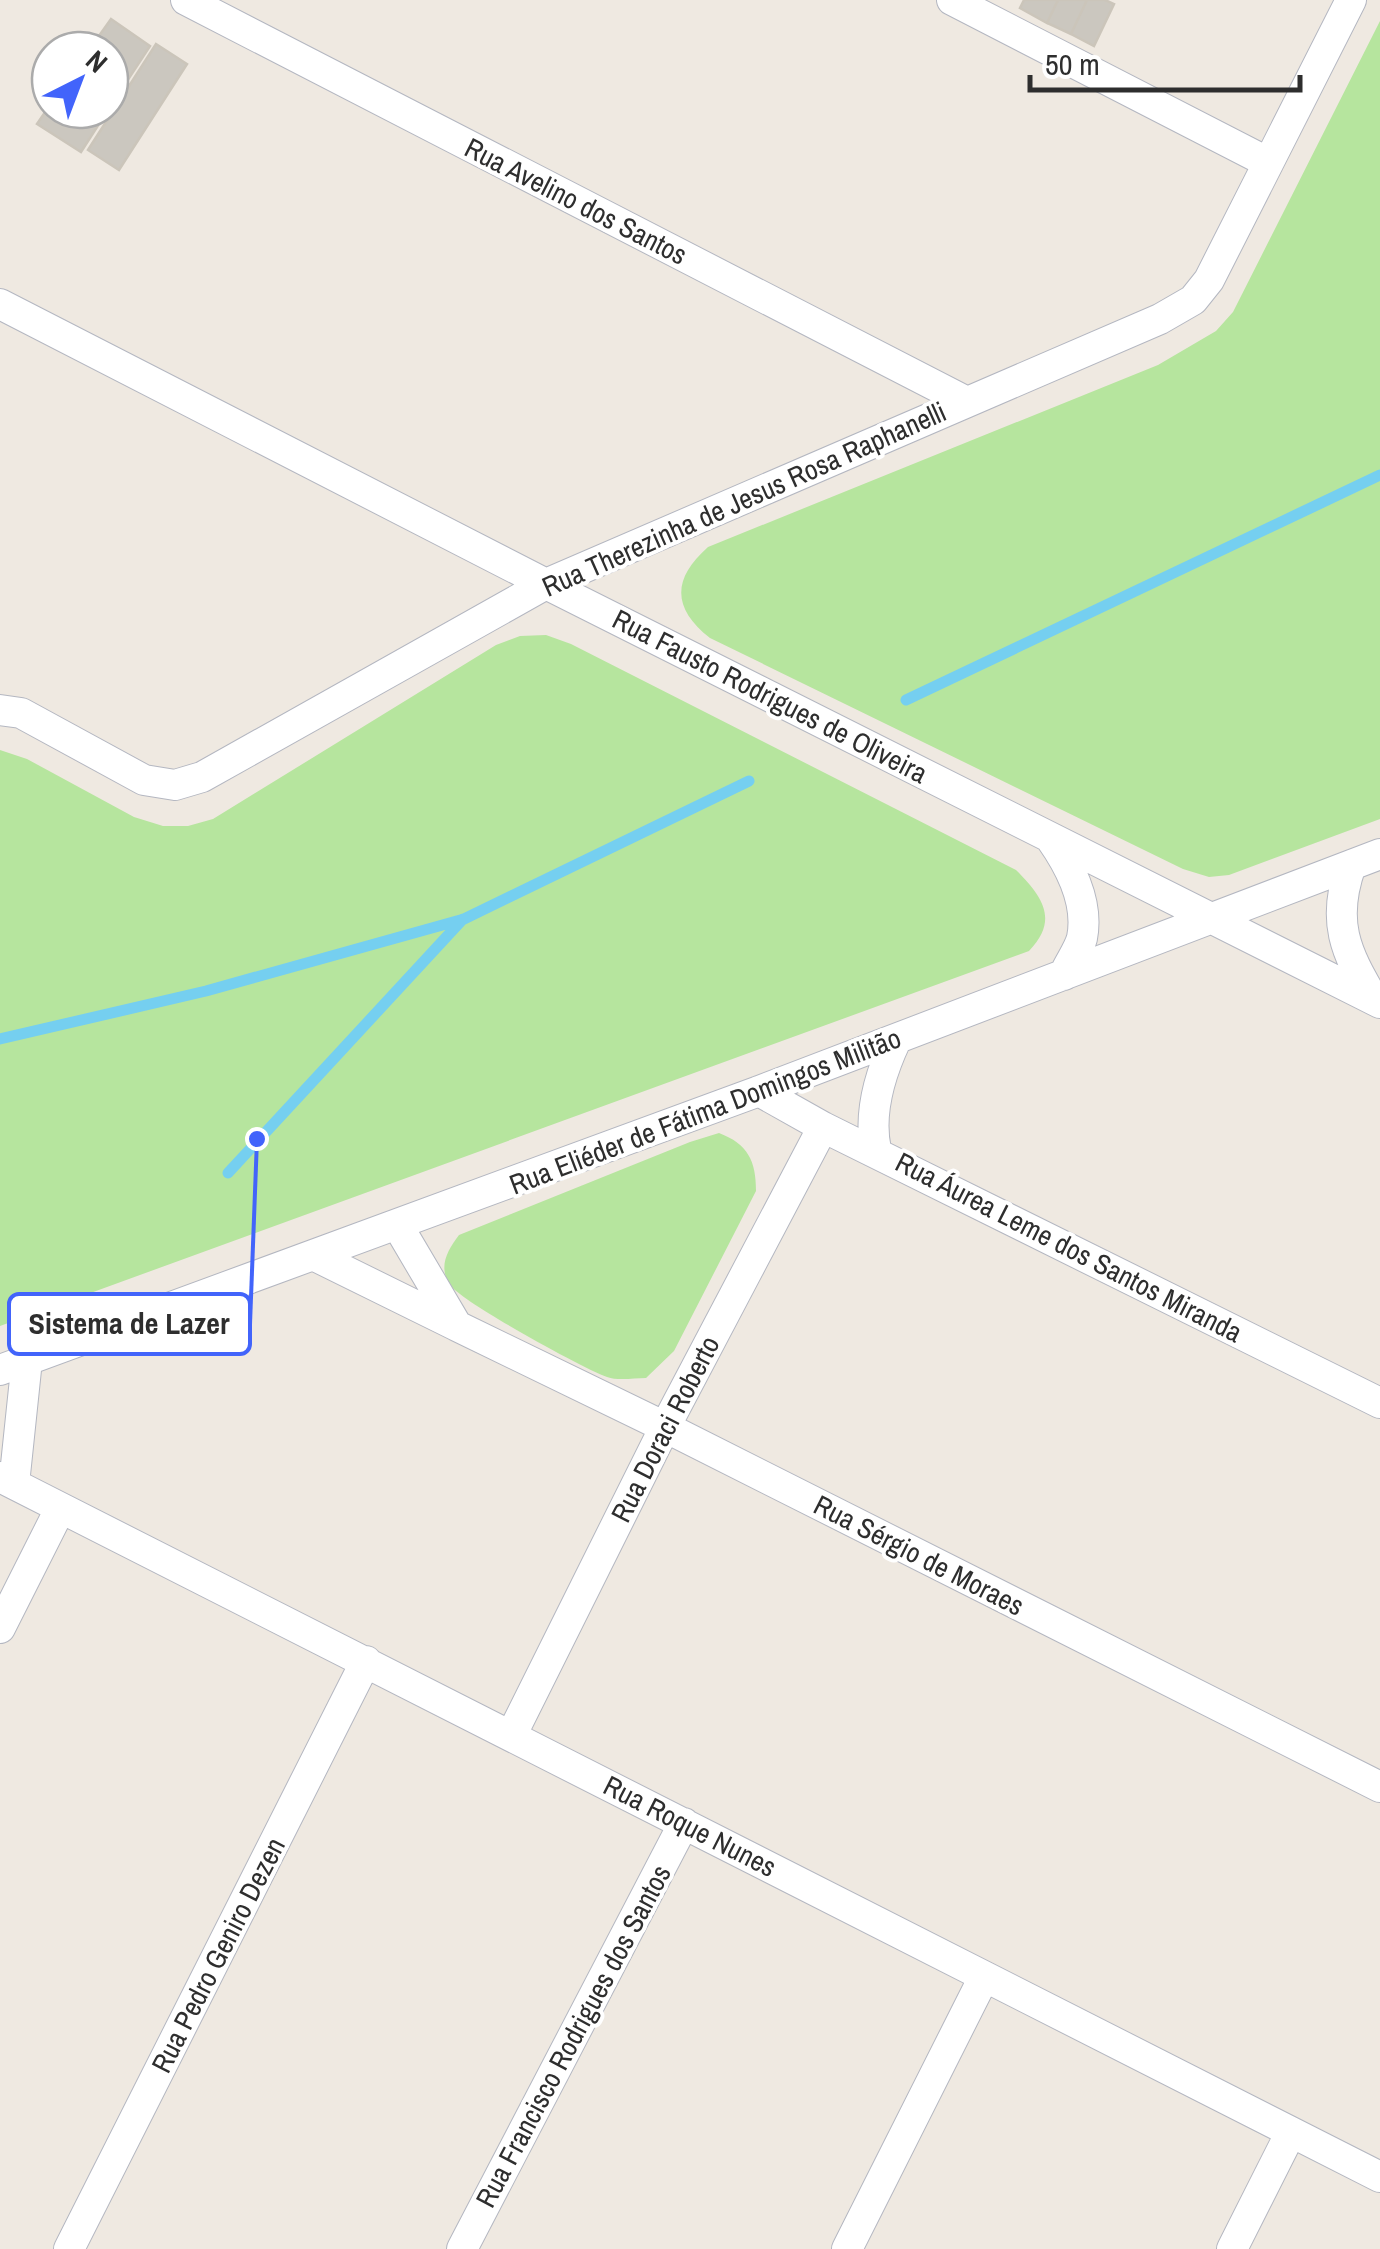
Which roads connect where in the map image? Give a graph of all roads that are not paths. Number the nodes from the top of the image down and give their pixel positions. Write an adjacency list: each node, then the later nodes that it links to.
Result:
1 (186, 0): 6 (street, Rua Avelino dos Santos)
2 (952, 0): 4 (street)
3 (1350, 0): 4 (street, Rua Therezinha de Jesus Rosa Raphanelli)
4 (1268, 162): 6 (street, Rua Therezinha de Jesus Rosa Raphanelli)
5 (0, 304): 7 (street, Rua Fausto Rodrigues de Oliveira)
6 (966, 402): 7 (street, Rua Therezinha de Jesus Rosa Raphanelli)
7 (546, 584): 8 (street, Rua Therezinha de Jesus Rosa Raphanelli); 9 (street, Rua Fausto Rodrigues de Oliveira)
8 (7, 708)
9 (1049, 836): 12 (street, Rua Fausto Rodrigues de Oliveira); 13 (street)
10 (1380, 854): 11 (street, Rua Eliéder de Fátima Domingos Militão)
11 (1351, 865): 12 (street, Rua Eliéder de Fátima Domingos Militão); 14 (street)
12 (1212, 918): 13 (street, Rua Eliéder de Fátima Domingos Militão); 14 (street, Rua Fausto Rodrigues de Oliveira)
13 (1064, 975): 15 (street, Rua Eliéder de Fátima Domingos Militão)
14 (1377, 1002)
15 (896, 1040): 16 (street, Rua Eliéder de Fátima Domingos Militão); 18 (street)
16 (758, 1091): 17 (street, Rua Áurea Leme dos Santos Miranda); 19 (street, Rua Eliéder de Fátima Domingos Militão)
17 (823, 1127): 18 (street, Rua Áurea Leme dos Santos Miranda); 24 (street, Rua Doraci Roberto)
18 (876, 1150): 23 (street, Rua Áurea Leme dos Santos Miranda)
19 (398, 1226): 20 (street, Rua Eliéder de Fátima Domingos Militão); 21 (street)
20 (313, 1255): 21 (street, Rua Sérgio de Moraes); 22 (street, Rua Eliéder de Fátima Domingos Militão)
21 (457, 1326): 24 (street, Rua Sérgio de Moraes)
22 (13, 1365): 25 (street, Rua Eliéder de Fátima Domingos Militão)
23 (1380, 1403)
24 (665, 1426): 29 (street, Rua Doraci Roberto); 30 (street, Rua Sérgio de Moraes)
25 (7, 1480): 26 (street, Rua Roque Nunes)
26 (60, 1509): 27 (street); 28 (street, Rua Roque Nunes)
27 (0, 1628)
28 (366, 1661): 29 (street, Rua Roque Nunes); 35 (street, Rua Pedro Geniro Dezen)
29 (512, 1734): 31 (street, Rua Roque Nunes)
30 (1380, 1787)
31 (684, 1823): 32 (street, Rua Roque Nunes); 36 (street, Rua Francisco Rodrigues dos Santos)
32 (984, 1977): 33 (street, Rua Roque Nunes); 37 (street)
33 (1291, 2132): 34 (street, Rua Roque Nunes); 38 (street)
34 (1380, 2177)
35 (69, 2249)
36 (462, 2249)
37 (847, 2249)
38 (1232, 2249)

